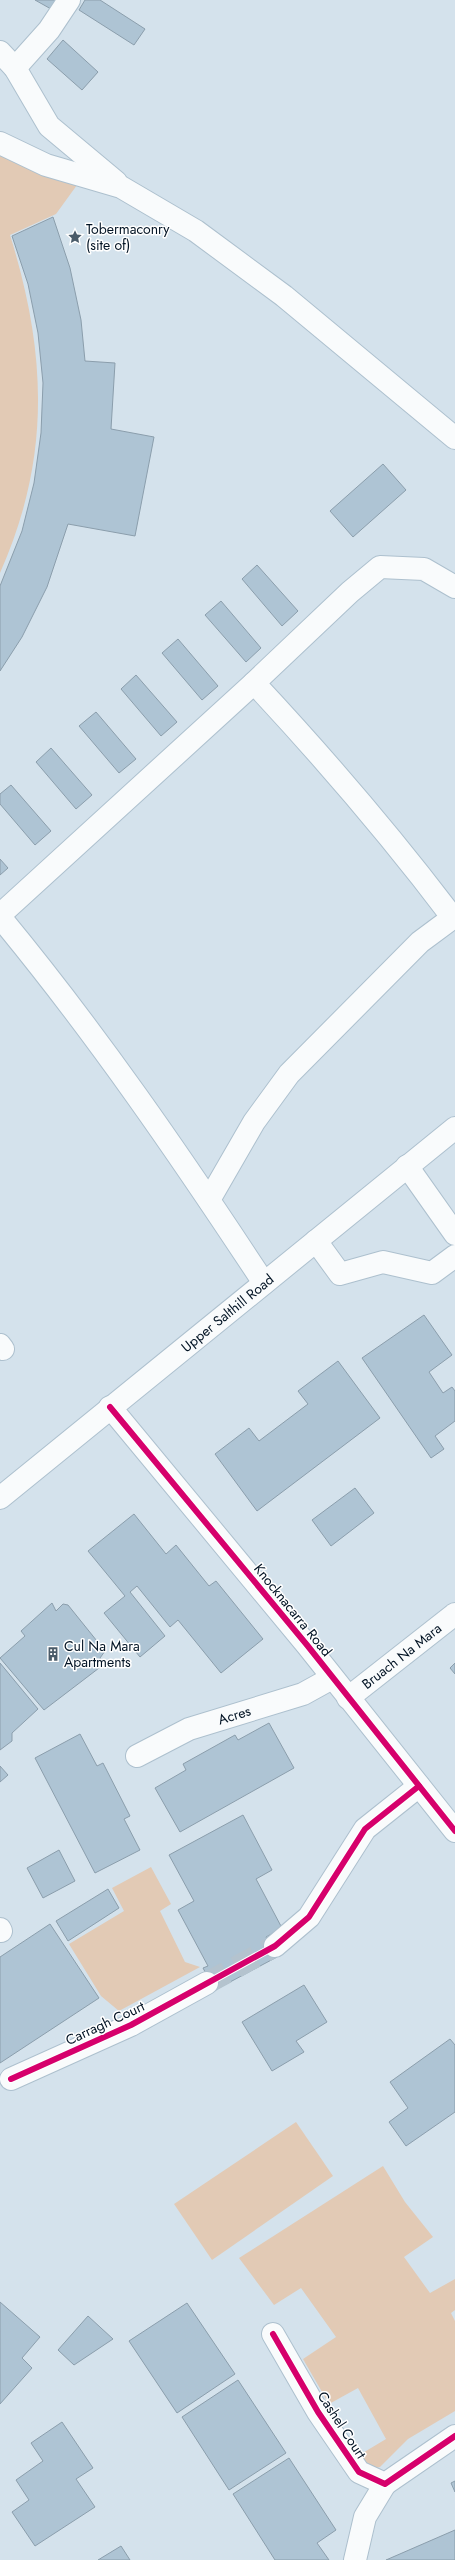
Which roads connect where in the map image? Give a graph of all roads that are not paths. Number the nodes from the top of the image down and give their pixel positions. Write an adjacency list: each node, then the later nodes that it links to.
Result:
1 (69, 0): 3 (street)
2 (0, 52): 3 (street)
3 (15, 68): 5 (street)
4 (0, 143): 5 (street)
5 (121, 187): 6 (street)
6 (455, 438)
7 (455, 587): 8 (street)
8 (254, 683): 9 (street); 10 (street)
9 (0, 916): 13 (street)
10 (454, 917): 13 (street)
11 (455, 1128): 12 (street, Upper Salthill Road)
12 (408, 1166): 14 (street); 15 (street, Upper Salthill Road)
13 (209, 1200): 17 (street)
14 (455, 1234)
15 (316, 1241): 16 (street); 17 (street, Upper Salthill Road)
16 (455, 1256)
17 (264, 1283): 18 (street, Upper Salthill Road)
18 (110, 1407): 19 (street, Upper Salthill Road); 21 (street, Knocknacarra Road)
19 (0, 1498)
20 (455, 1614): 22 (street, Bruach Na Mara)
21 (332, 1678): 22 (street, Knocknacarra Road); 23 (street, Acres)
22 (348, 1698): 24 (street, Knocknacarra Road)
23 (137, 1756)
24 (419, 1786): 25 (street, Knocknacarra Road); 26 (street)
25 (455, 1831)
26 (275, 1946)
27 (207, 1983): 28 (street, Carragh Court)
28 (11, 2079)
29 (273, 2334): 31 (street, Cashel Court)
30 (455, 2436): 31 (street)
31 (385, 2484): 32 (street)
32 (355, 2560)

